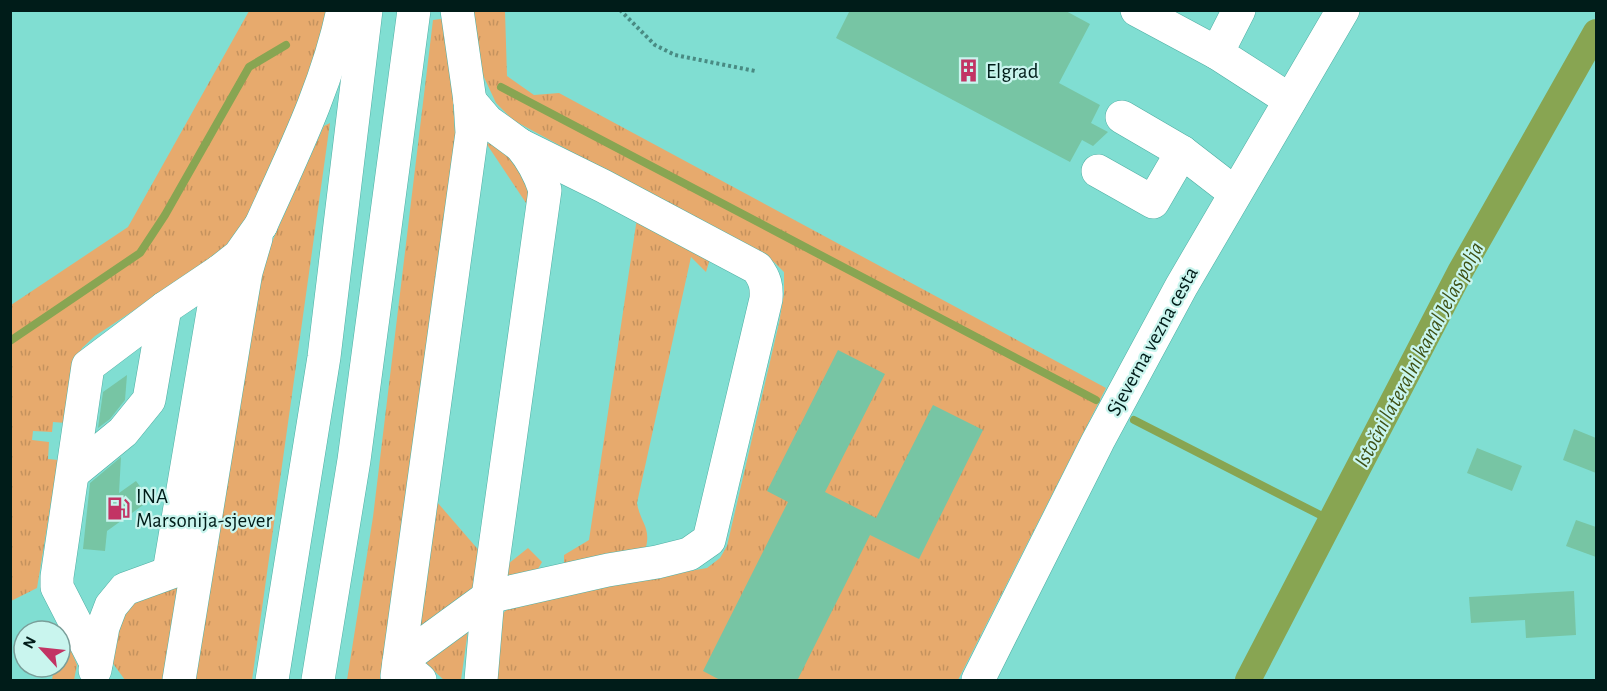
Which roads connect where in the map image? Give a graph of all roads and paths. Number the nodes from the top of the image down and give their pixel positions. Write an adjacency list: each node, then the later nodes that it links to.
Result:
1 (343, 10): 18 (main road)
2 (366, 10): 29 (main road)
3 (414, 10): 30 (main road)
4 (457, 10): 12 (main road)
5 (620, 10): 10 (path)
6 (1137, 10): 9 (main road)
7 (1174, 10): 9 (main road)
8 (1343, 10): 11 (main road, Sjeverna vezna cesta)
9 (1227, 34): 11 (main road)
10 (755, 71)
11 (1290, 100): 17 (main road, Sjeverna vezna cesta)
12 (470, 101): 14 (main road); 27 (main road)
13 (1122, 117): 15 (main road)
14 (520, 146): 24 (main road); 24 (main road)
15 (1182, 152): 16 (main road); 17 (main road)
16 (1098, 171)
17 (1235, 193): 32 (main road, Sjeverna vezna cesta)
18 (261, 225): 19 (main road); 22 (main road)
19 (220, 271): 20 (main road); 22 (main road)
20 (165, 309): 21 (main road); 21 (main road)
21 (74, 472): 25 (main road)
22 (184, 567): 23 (main road); 28 (main road)
23 (125, 589): 25 (main road); 26 (main road)
24 (488, 597): 27 (main road); 31 (main road)
25 (68, 607): 26 (main road)
26 (95, 672)
27 (405, 674)
28 (179, 681)
29 (272, 681)
30 (318, 681)
31 (481, 681)
32 (978, 681)

